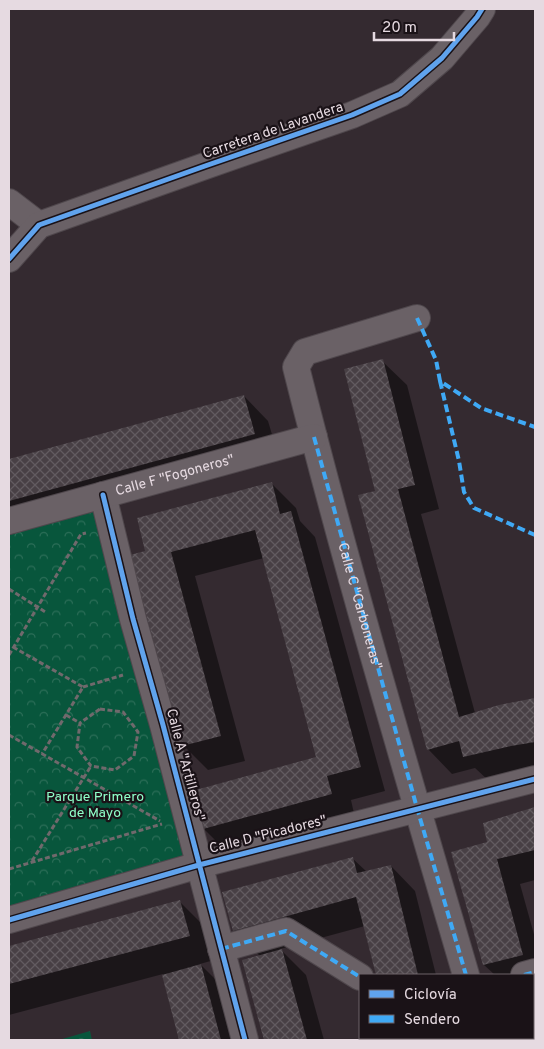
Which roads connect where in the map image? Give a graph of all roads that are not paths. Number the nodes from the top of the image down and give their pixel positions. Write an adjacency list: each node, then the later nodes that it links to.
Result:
1 (482, 9): 3 (street, Carretera de Lavandera)
2 (9, 202): 3 (street)
3 (39, 225): 4 (street)
4 (9, 260)
5 (417, 318): 6 (street, Calle C "Carboneras")
6 (314, 437): 7 (street, Calle F "Fogoneros"); 10 (street, Calle C "Carboneras")
7 (103, 495): 8 (street, Calle F "Fogoneros"); 11 (street, Calle A "Artilleros")
8 (9, 521)
9 (535, 778): 10 (street, Calle D "Picadores")
10 (417, 808): 11 (street, Calle D "Picadores"); 14 (street, Calle C "Carboneras")
11 (198, 865): 12 (street, Calle D "Picadores"); 13 (street, Calle A "Artilleros")
12 (9, 920)
13 (221, 948): 15 (street); 16 (street, Calle A "Artilleros")
14 (466, 974)
15 (359, 976)
16 (245, 1040)

